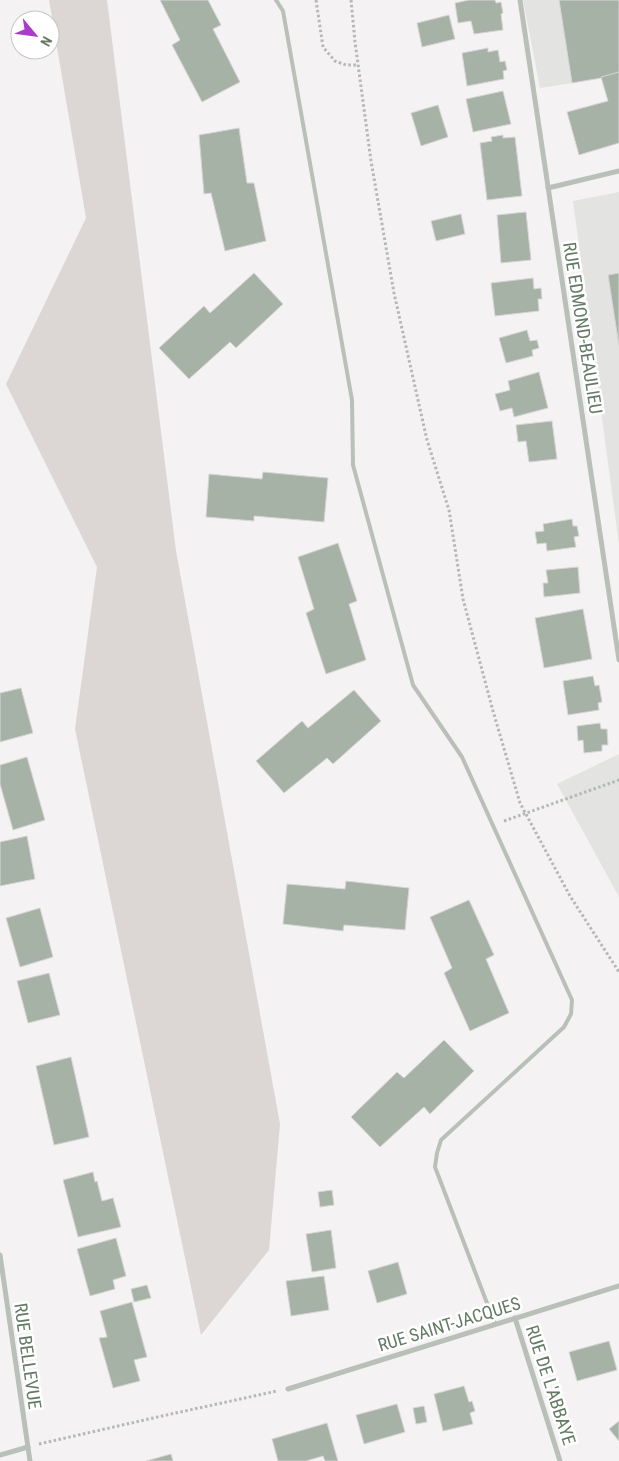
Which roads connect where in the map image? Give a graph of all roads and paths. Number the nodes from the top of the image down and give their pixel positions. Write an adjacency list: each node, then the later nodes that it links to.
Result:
1 (276, 0): 11 (lane)
2 (316, 0): 5 (path)
3 (351, 0): 5 (path)
4 (520, 0): 7 (street, RUE EDMOND-BEAULIEU)
5 (358, 65): 10 (path)
6 (619, 171): 7 (street)
7 (548, 188): 8 (street, RUE EDMOND-BEAULIEU)
8 (619, 660)
9 (619, 780): 10 (path)
10 (526, 813): 11 (path); 12 (path)
11 (492, 825): 16 (lane)
12 (619, 972)
13 (0, 1254): 18 (street, RUE BELLEVUE)
14 (619, 1286): 15 (street, RUE SAINT-JACQUES)
15 (515, 1318): 16 (street, RUE SAINT-JACQUES); 21 (street, RUE DE L'ABBAYE)
16 (495, 1324): 17 (street, RUE SAINT-JACQUES)
17 (288, 1388): 18 (path)
18 (28, 1447): 19 (street); 20 (street, RUE BELLEVUE)
19 (0, 1455)
20 (30, 1461)
21 (560, 1461)

